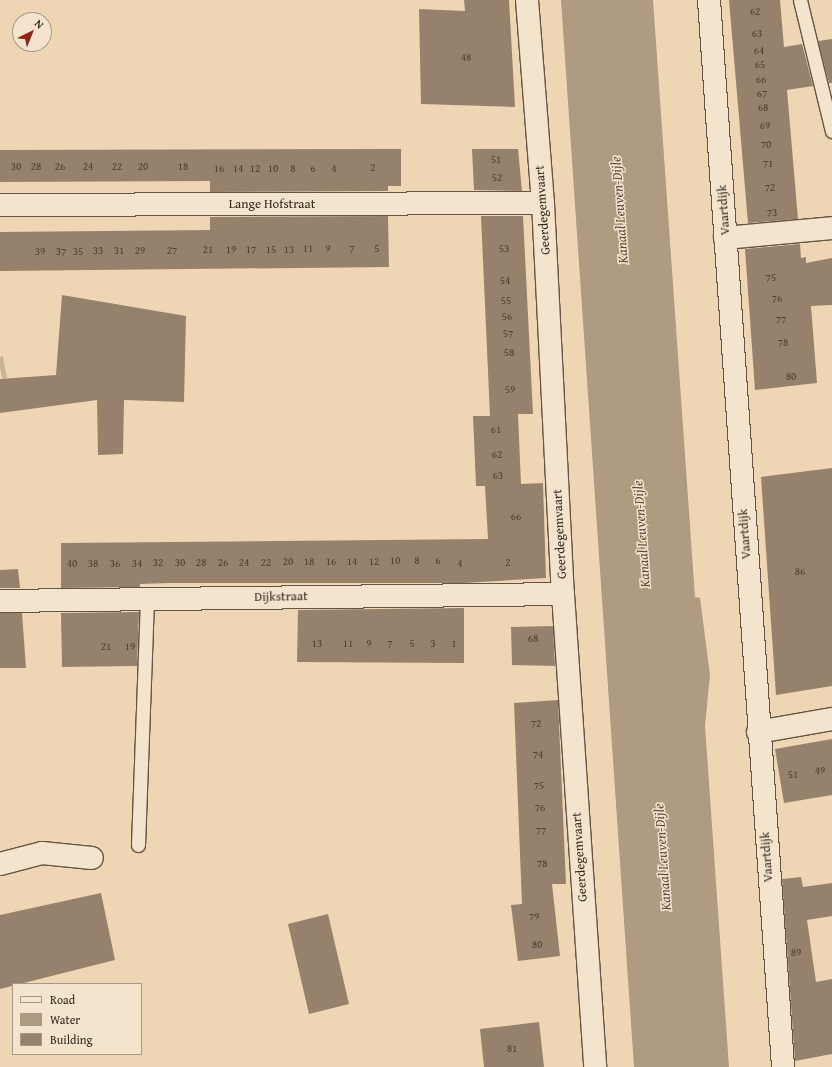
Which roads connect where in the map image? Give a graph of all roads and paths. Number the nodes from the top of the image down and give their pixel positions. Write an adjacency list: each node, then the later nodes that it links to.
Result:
1 (528, 0): 5 (street, Geerdegemvaart)
2 (709, 0): 8 (street, Vaartdijk)
3 (800, 0): 4 (lane)
4 (832, 131)
5 (543, 203): 6 (street, Lange Hofstraat); 9 (street, Geerdegemvaart)
6 (0, 205)
7 (832, 228): 8 (street)
8 (725, 238): 13 (street, Vaartdijk)
9 (563, 594): 10 (street, Dijkstraat); 17 (street, Geerdegemvaart)
10 (147, 599): 11 (street, Dijkstraat); 14 (lane)
11 (0, 601)
12 (832, 719): 13 (street)
13 (758, 732): 18 (street, Vaartdijk)
14 (138, 845)
15 (92, 858): 16 (street)
16 (0, 864)
17 (595, 1067)
18 (783, 1067)

